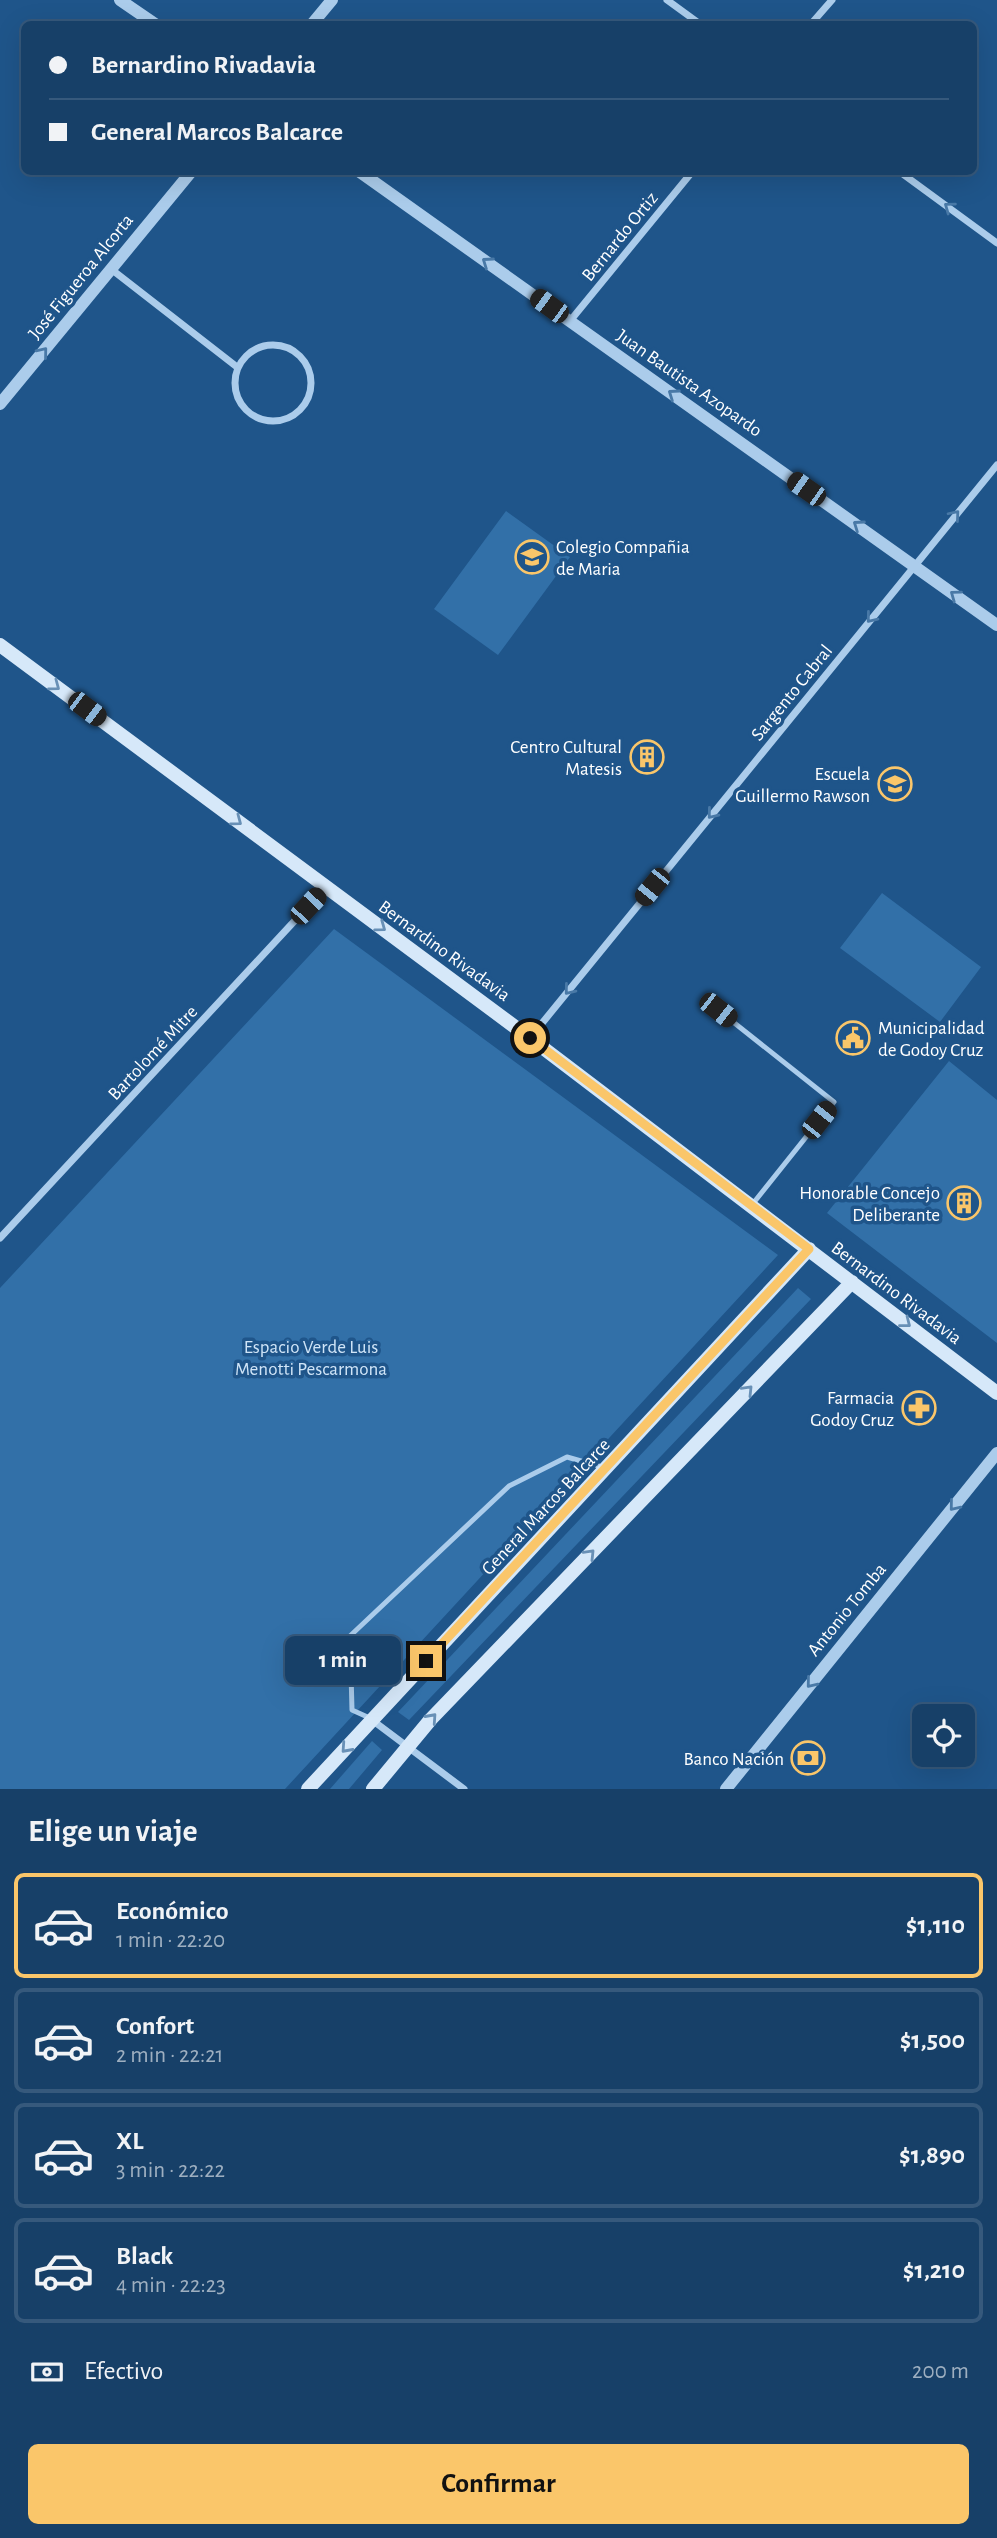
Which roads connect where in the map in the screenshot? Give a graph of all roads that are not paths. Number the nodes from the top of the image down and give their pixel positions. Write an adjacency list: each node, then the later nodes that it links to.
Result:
1 (120, 0): 5 (street)
2 (332, 0): 6 (street)
3 (667, 0): 7 (street)
4 (832, 0): 8 (street)
5 (151, 21)
6 (314, 21)
7 (696, 21)
8 (814, 21)
9 (189, 175): 14 (street, José Figueroa Alcorta)
10 (364, 175): 15 (street, Juan Bautista Azopardo, one-way to 10)
11 (690, 175): 15 (street, Bernardo Ortiz)
12 (904, 175): 13 (street, one-way to 12)
13 (997, 243)
14 (111, 269): 16 (street); 17 (street, José Figueroa Alcorta, one-way to 14)
15 (570, 321): 19 (street, Juan Bautista Azopardo, one-way to 15)
16 (237, 368): 16 (street)
17 (0, 404)
18 (997, 465): 19 (street, Sargento Cabral, one-way to 18)
19 (914, 565): 20 (street, Juan Bautista Azopardo, one-way to 19); 24 (street, Sargento Cabral, one-way to 24)
20 (997, 625)
21 (0, 645): 22 (main road, Bernardino Rivadavia, one-way to 22)
22 (326, 887): 24 (main road, Bernardino Rivadavia, one-way to 24); 26 (street, Bartolomé Mitre)
23 (718, 1010): 25 (lane)
24 (530, 1038): 25 (main road, Bernardino Rivadavia)
25 (751, 1206): 27 (main road, Bernardino Rivadavia)
26 (0, 1238)
27 (809, 1249): 28 (main road, Bernardino Rivadavia); 31 (main road, General Marcos Balcarce)
28 (852, 1282): 29 (main road, Bernardino Rivadavia, one-way to 29); 33 (main road, one-way to 28)
29 (997, 1393)
30 (997, 1453): 37 (street, Antonio Tomba, one-way to 37)
31 (607, 1468): 32 (main road, General Marcos Balcarce); 32 (lane)
32 (372, 1719): 33 (street); 34 (main road, General Marcos Balcarce, one-way to 34)
33 (408, 1748): 35 (main road); 36 (street)
34 (308, 1789)
35 (373, 1789)
36 (464, 1789)
37 (726, 1789)

